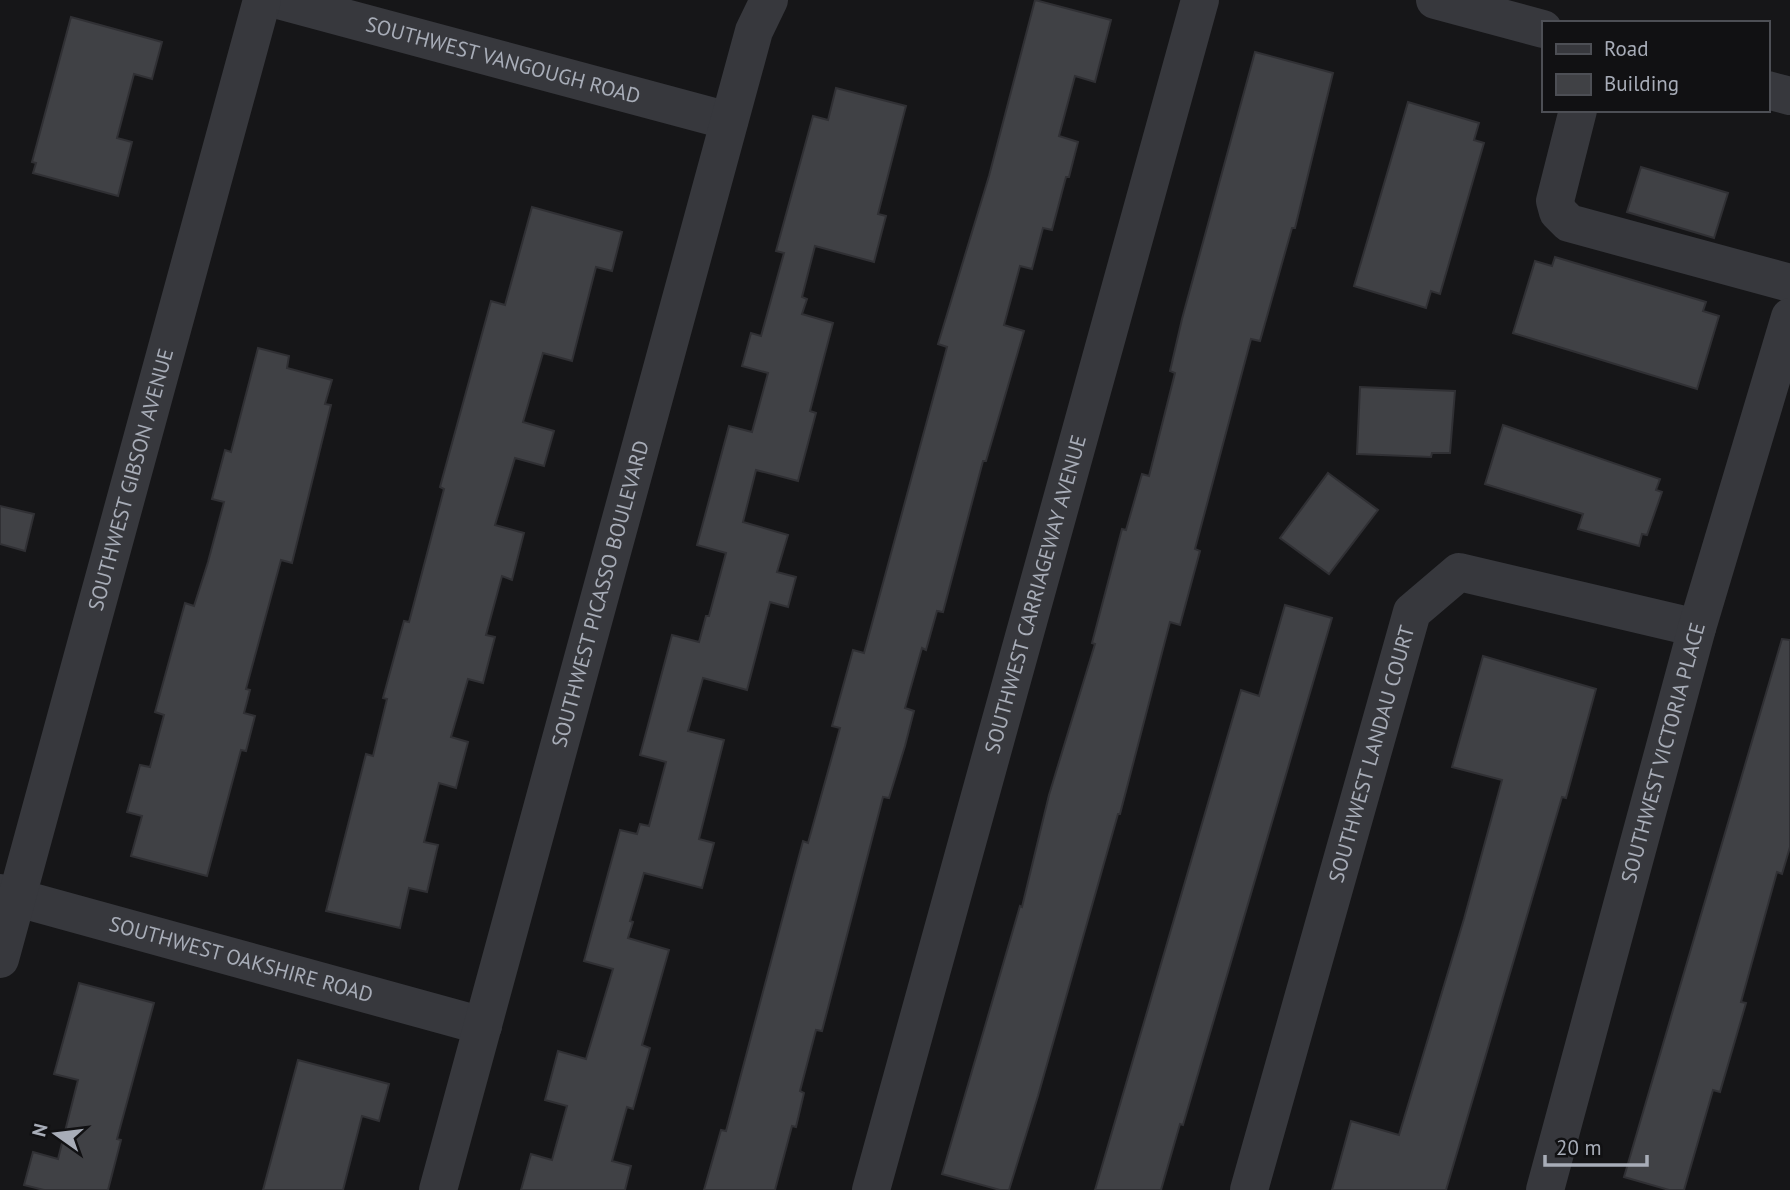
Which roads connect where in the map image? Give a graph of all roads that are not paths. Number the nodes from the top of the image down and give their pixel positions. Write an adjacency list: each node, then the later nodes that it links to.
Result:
1 (262, 0): 15 (street, SOUTHWEST GIBSON AVENUE)
2 (278, 0): 11 (street, SOUTHWEST VANGOUGH ROAD)
3 (769, 0): 11 (street, SOUTHWEST PICASSO BOULEVARD)
4 (1200, 0): 19 (street, SOUTHWEST CARRIAGEWAY AVENUE)
5 (1436, 0): 6 (street)
6 (1488, 7): 7 (street)
7 (1542, 29)
8 (1769, 91): 9 (street)
9 (1790, 96)
10 (1577, 112): 12 (street)
11 (729, 121): 17 (street, SOUTHWEST PICASSO BOULEVARD)
12 (1790, 282)
13 (1790, 317): 14 (street, SOUTHWEST VICTORIA PLACE)
14 (1697, 628): 20 (street, SOUTHWEST LANDAU COURT); 21 (street, SOUTHWEST VICTORIA PLACE)
15 (8, 895): 16 (street, SOUTHWEST GIBSON AVENUE); 17 (street, SOUTHWEST OAKSHIRE ROAD)
16 (0, 959)
17 (483, 1026): 18 (street, SOUTHWEST PICASSO BOULEVARD)
18 (438, 1190)
19 (870, 1190)
20 (1249, 1190)
21 (1545, 1190)

